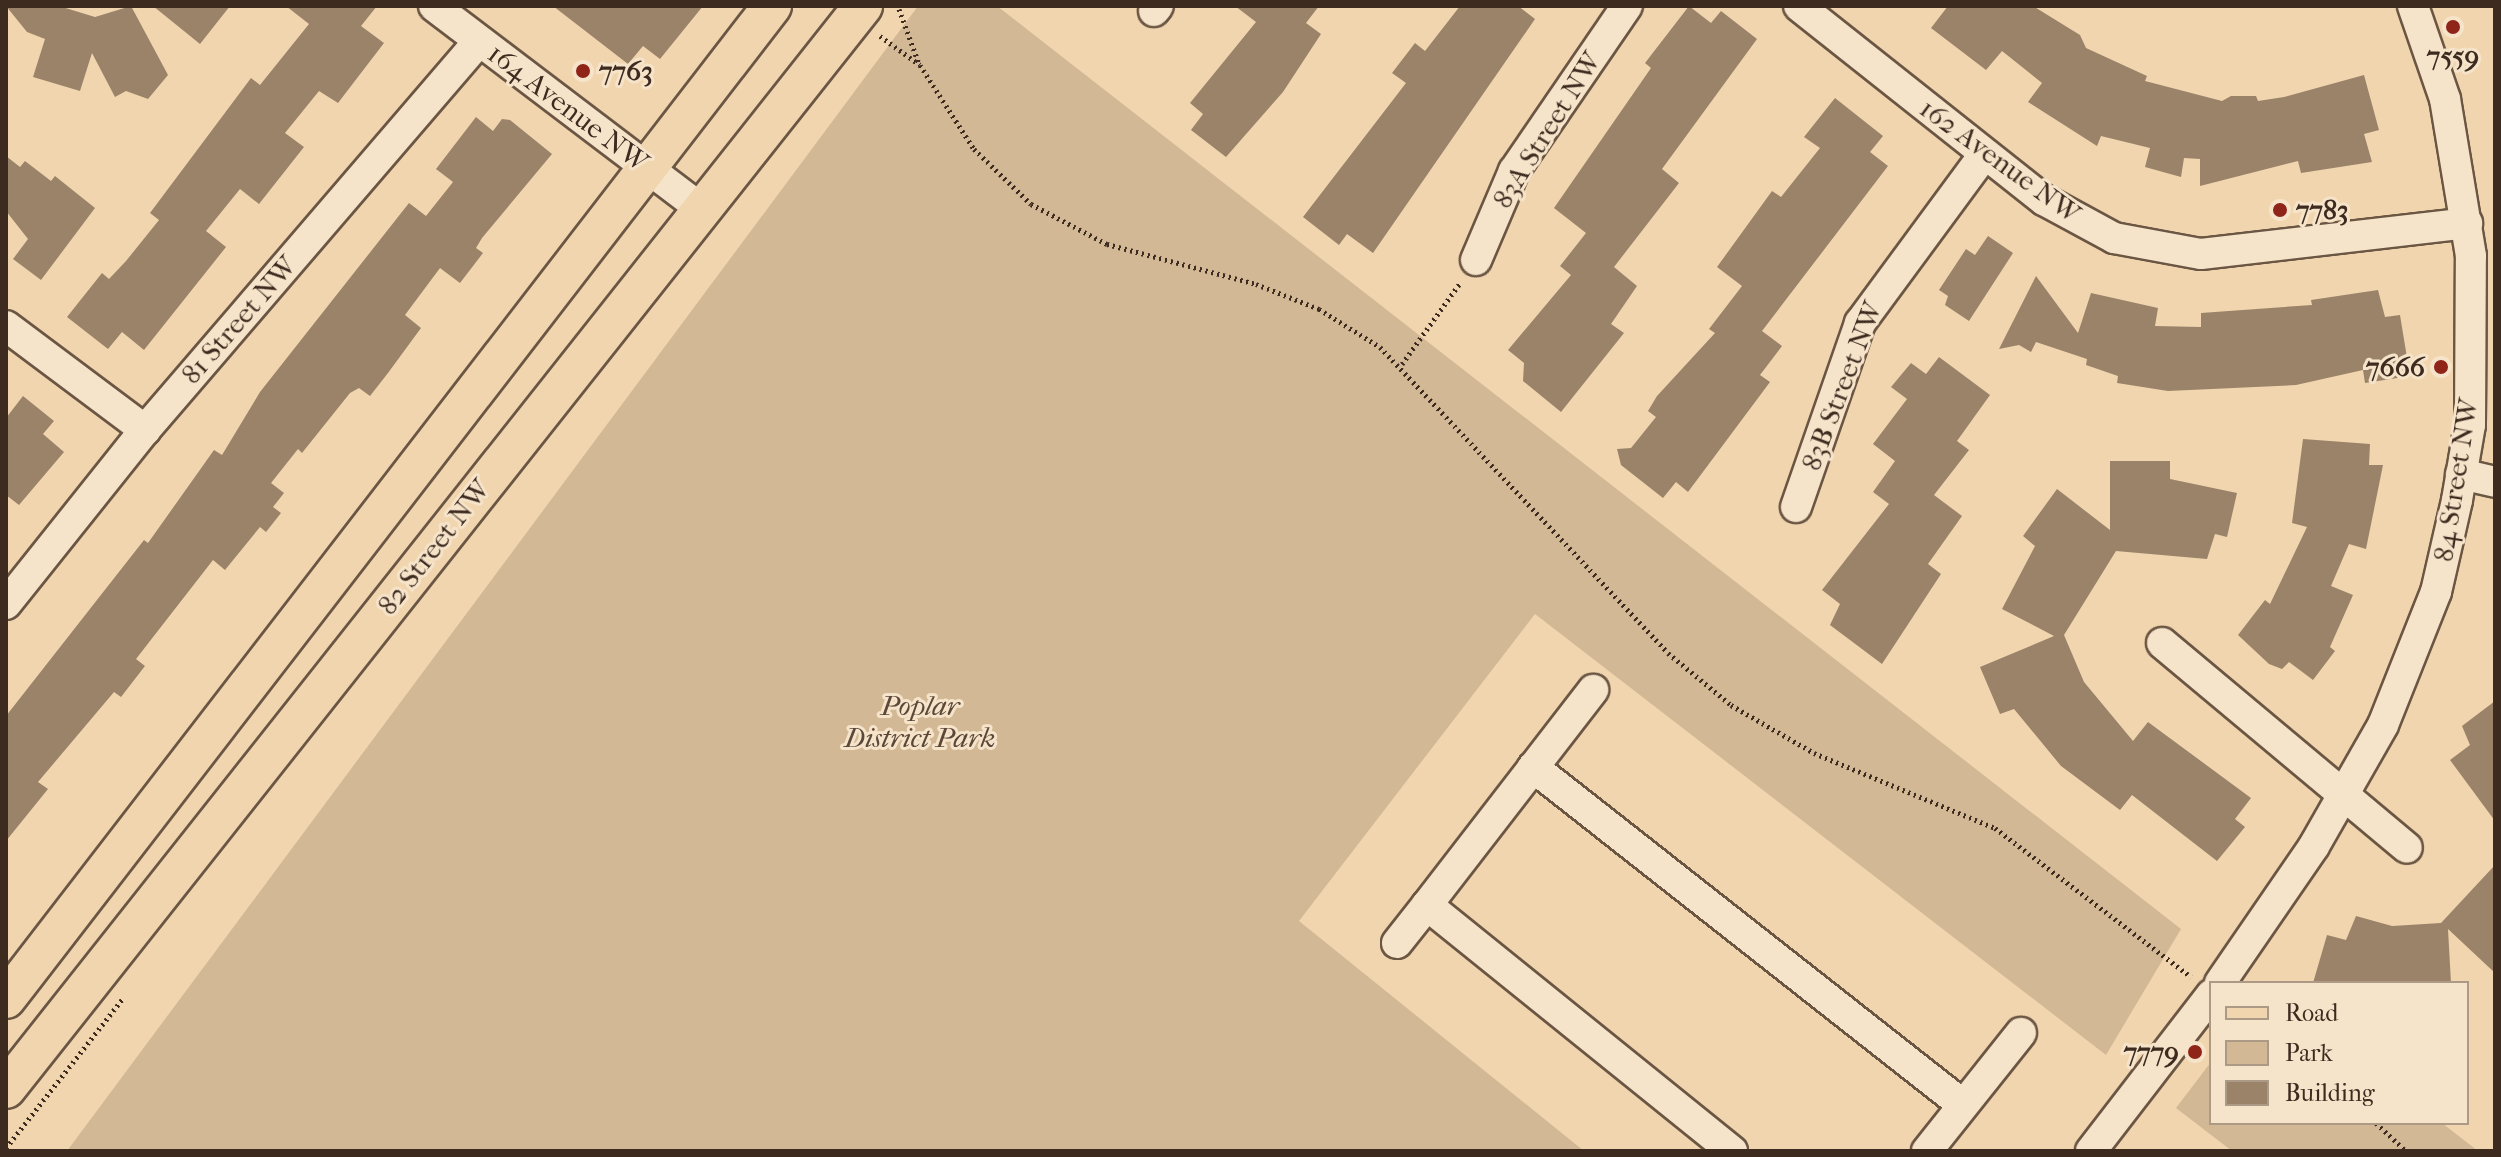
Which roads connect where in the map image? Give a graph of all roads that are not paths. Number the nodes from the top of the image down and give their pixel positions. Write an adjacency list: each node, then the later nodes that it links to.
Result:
1 (434, 6): 7 (street, 164 Avenue NW)
2 (772, 6): 9 (main road)
3 (1627, 6): 12 (street, 83A Street NW)
4 (1799, 6): 8 (street, 162 Avenue NW)
5 (2413, 6): 11 (street, 84 Street NW)
6 (872, 11): 10 (main road, 82 Street NW)
7 (479, 41): 9 (street, 164 Avenue NW); 14 (street, 81 Street NW)
8 (1984, 155): 11 (street, 162 Avenue NW); 17 (street, 83B Street NW)
9 (650, 170): 10 (street, 164 Avenue NW); 28 (main road)
10 (701, 209): 30 (main road, 82 Street NW)
11 (2467, 223): 15 (street, 84 Street NW)
12 (1476, 260)
13 (6, 326): 14 (street)
14 (145, 430): 18 (street, 81 Street NW)
15 (2461, 474): 16 (street); 22 (street, 84 Street NW)
16 (2495, 482)
17 (1796, 507)
18 (6, 604)
19 (2162, 643): 22 (street)
20 (1593, 690): 21 (street)
21 (1533, 767): 24 (street); 31 (street)
22 (2344, 798): 23 (street); 26 (street, 84 Street NW)
23 (2407, 848)
24 (1427, 905): 25 (street); 32 (street)
25 (1397, 943)
26 (2214, 981)
27 (2209, 988): 34 (street, 84 Street NW)
28 (6, 999)
29 (2021, 1033): 31 (street)
30 (6, 1089)
31 (1963, 1105): 33 (street)
32 (1732, 1151)
33 (1927, 1151)
34 (2091, 1151)

